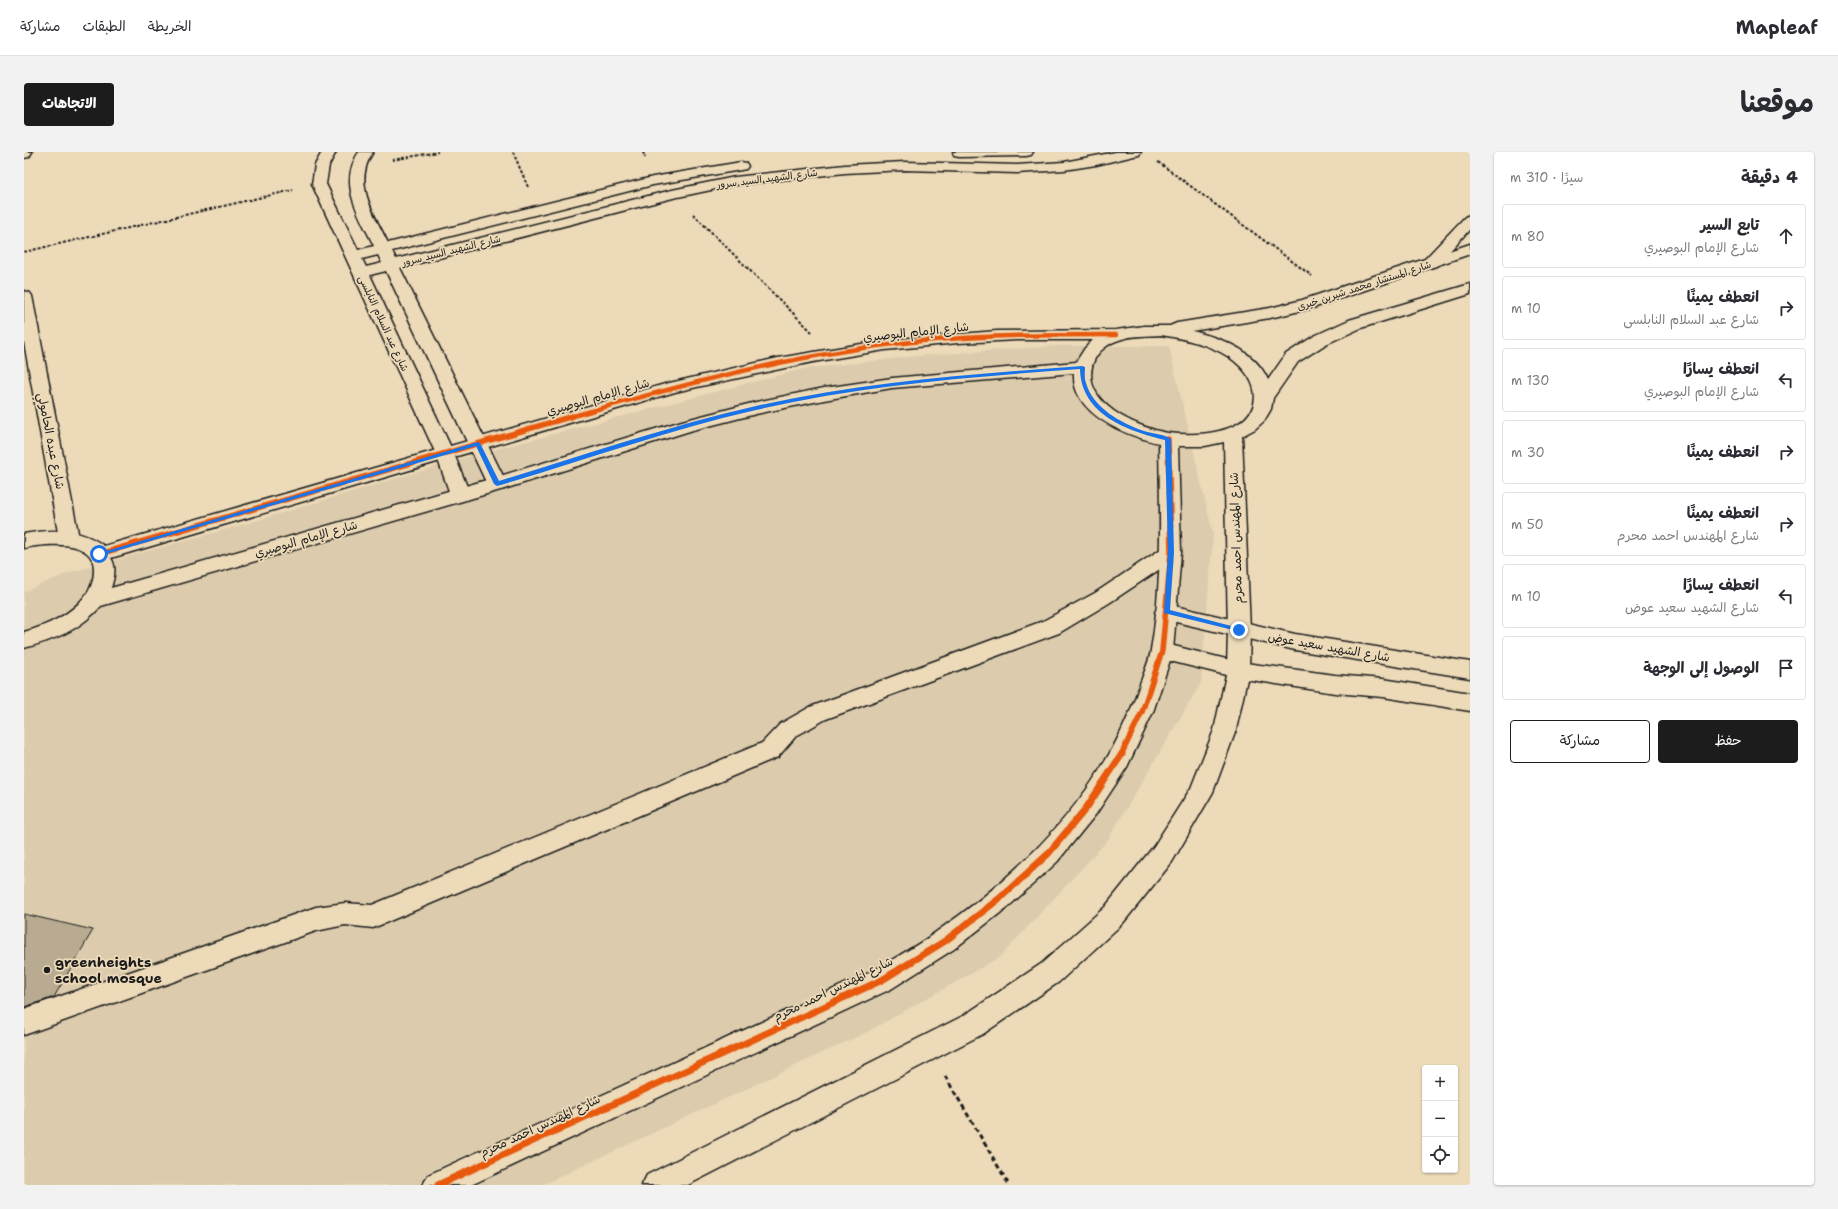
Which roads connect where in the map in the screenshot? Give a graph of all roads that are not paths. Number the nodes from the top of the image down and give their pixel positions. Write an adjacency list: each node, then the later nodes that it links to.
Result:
1 (329, 152): 12 (street, شارع عبد السلام النابلسى)
2 (1026, 152): 5 (street, شارع الشهيد السيد سرور)
3 (1134, 152): 8 (street, شارع الشهيد السيد سرور)
4 (362, 159): 10 (street)
5 (792, 161)
6 (757, 164): 7 (street, شارع الشهيد السيد سرور)
7 (726, 168): 8 (street); 10 (street, شارع الشهيد السيد سرور)
8 (735, 181): 14 (street, شارع الشهيد السيد سرور)
9 (1470, 220): 13 (street)
10 (384, 249): 12 (street, شارع الشهيد السيد سرور); 14 (street)
11 (1470, 249): 13 (street, شارع المستشار محمد شيرين خيرى)
12 (353, 256): 15 (street, شارع عبد السلام النابلسى)
13 (1430, 263): 18 (street, شارع المستشار محمد شيرين خيرى)
14 (391, 265): 15 (street, شارع الشهيد السيد سرور); 24 (street)
15 (360, 273): 25 (street, شارع عبد السلام النابلسى)
16 (1470, 289): 21 (street)
17 (24, 296): 28 (street, شارع عبده الحامولي)
18 (1161, 330): 19 (street); 21 (street)
19 (1116, 336): 20 (street); 24 (street, شارع الإمام البوصيري)
20 (1082, 367): 23 (street); 26 (street, شارع الإمام البوصيري)
21 (1265, 397): 22 (street)
22 (1233, 434): 23 (street); 34 (street, شارع المهندس احمد محرم)
23 (1168, 439): 30 (street, شارع المهندس احمد محرم)
24 (478, 443): 25 (street, شارع الإمام البوصيري); 26 (street)
25 (445, 454): 27 (street, شارع عبد السلام النابلسى); 31 (street, شارع الإمام البوصيري)
26 (497, 484): 27 (street, شارع الإمام البوصيري)
27 (460, 494): 32 (street, شارع الإمام البوصيري)
28 (69, 538): 29 (street); 31 (street)
29 (24, 541)
30 (1171, 552): 33 (street, شارع المهندس احمد محرم); 40 (street)
31 (99, 554): 32 (street)
32 (93, 601): 35 (street)
33 (1166, 612): 34 (street, شارع الشهيد سعيد عوض); 36 (street, شارع المهندس احمد محرم)
34 (1239, 630): 37 (street, شارع المهندس احمد محرم); 38 (street, شارع الشهيد سعيد عوض)
35 (25, 641)
36 (1162, 651): 37 (street); 41 (street, شارع المهندس احمد محرم)
37 (1238, 670): 39 (street); 42 (street, شارع المهندس احمد محرم)
38 (1470, 670)
39 (1470, 702)
40 (24, 1022)
41 (438, 1185)
42 (657, 1185)

